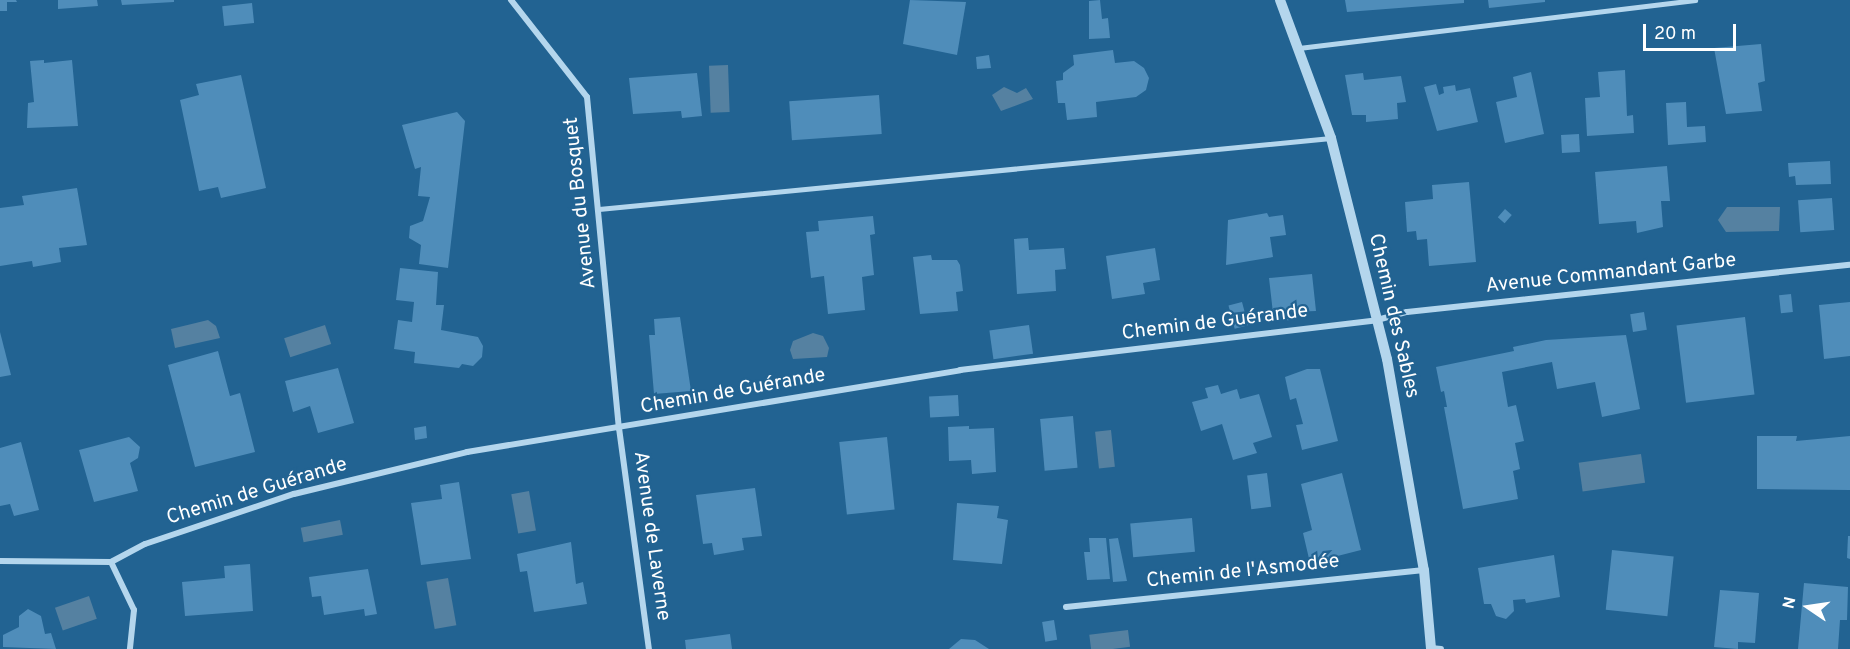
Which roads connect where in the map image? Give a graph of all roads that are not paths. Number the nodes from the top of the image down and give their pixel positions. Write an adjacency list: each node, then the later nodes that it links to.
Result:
1 (511, 0): 6 (street, Avenue du Bosquet)
2 (1280, 0): 4 (street, Chemin des Sables)
3 (1695, 0): 4 (lane)
4 (1299, 48): 5 (street, Chemin des Sables)
5 (1331, 138): 6 (lane); 8 (street, Chemin des Sables)
6 (600, 209): 9 (street, Avenue du Bosquet)
7 (1850, 265): 8 (street, Avenue Commandant Garbe)
8 (1377, 320): 9 (street, Chemin de Guérande); 12 (street, Chemin des Sables)
9 (619, 428): 11 (street, Chemin de Guérande); 15 (street, Avenue de Laverne)
10 (0, 561): 11 (street)
11 (111, 562): 14 (street)
12 (1424, 570): 13 (street, Chemin de l'Asmodée); 16 (street, Chemin des Sables)
13 (1066, 607)
14 (130, 649)
15 (649, 649)
16 (1434, 649)

